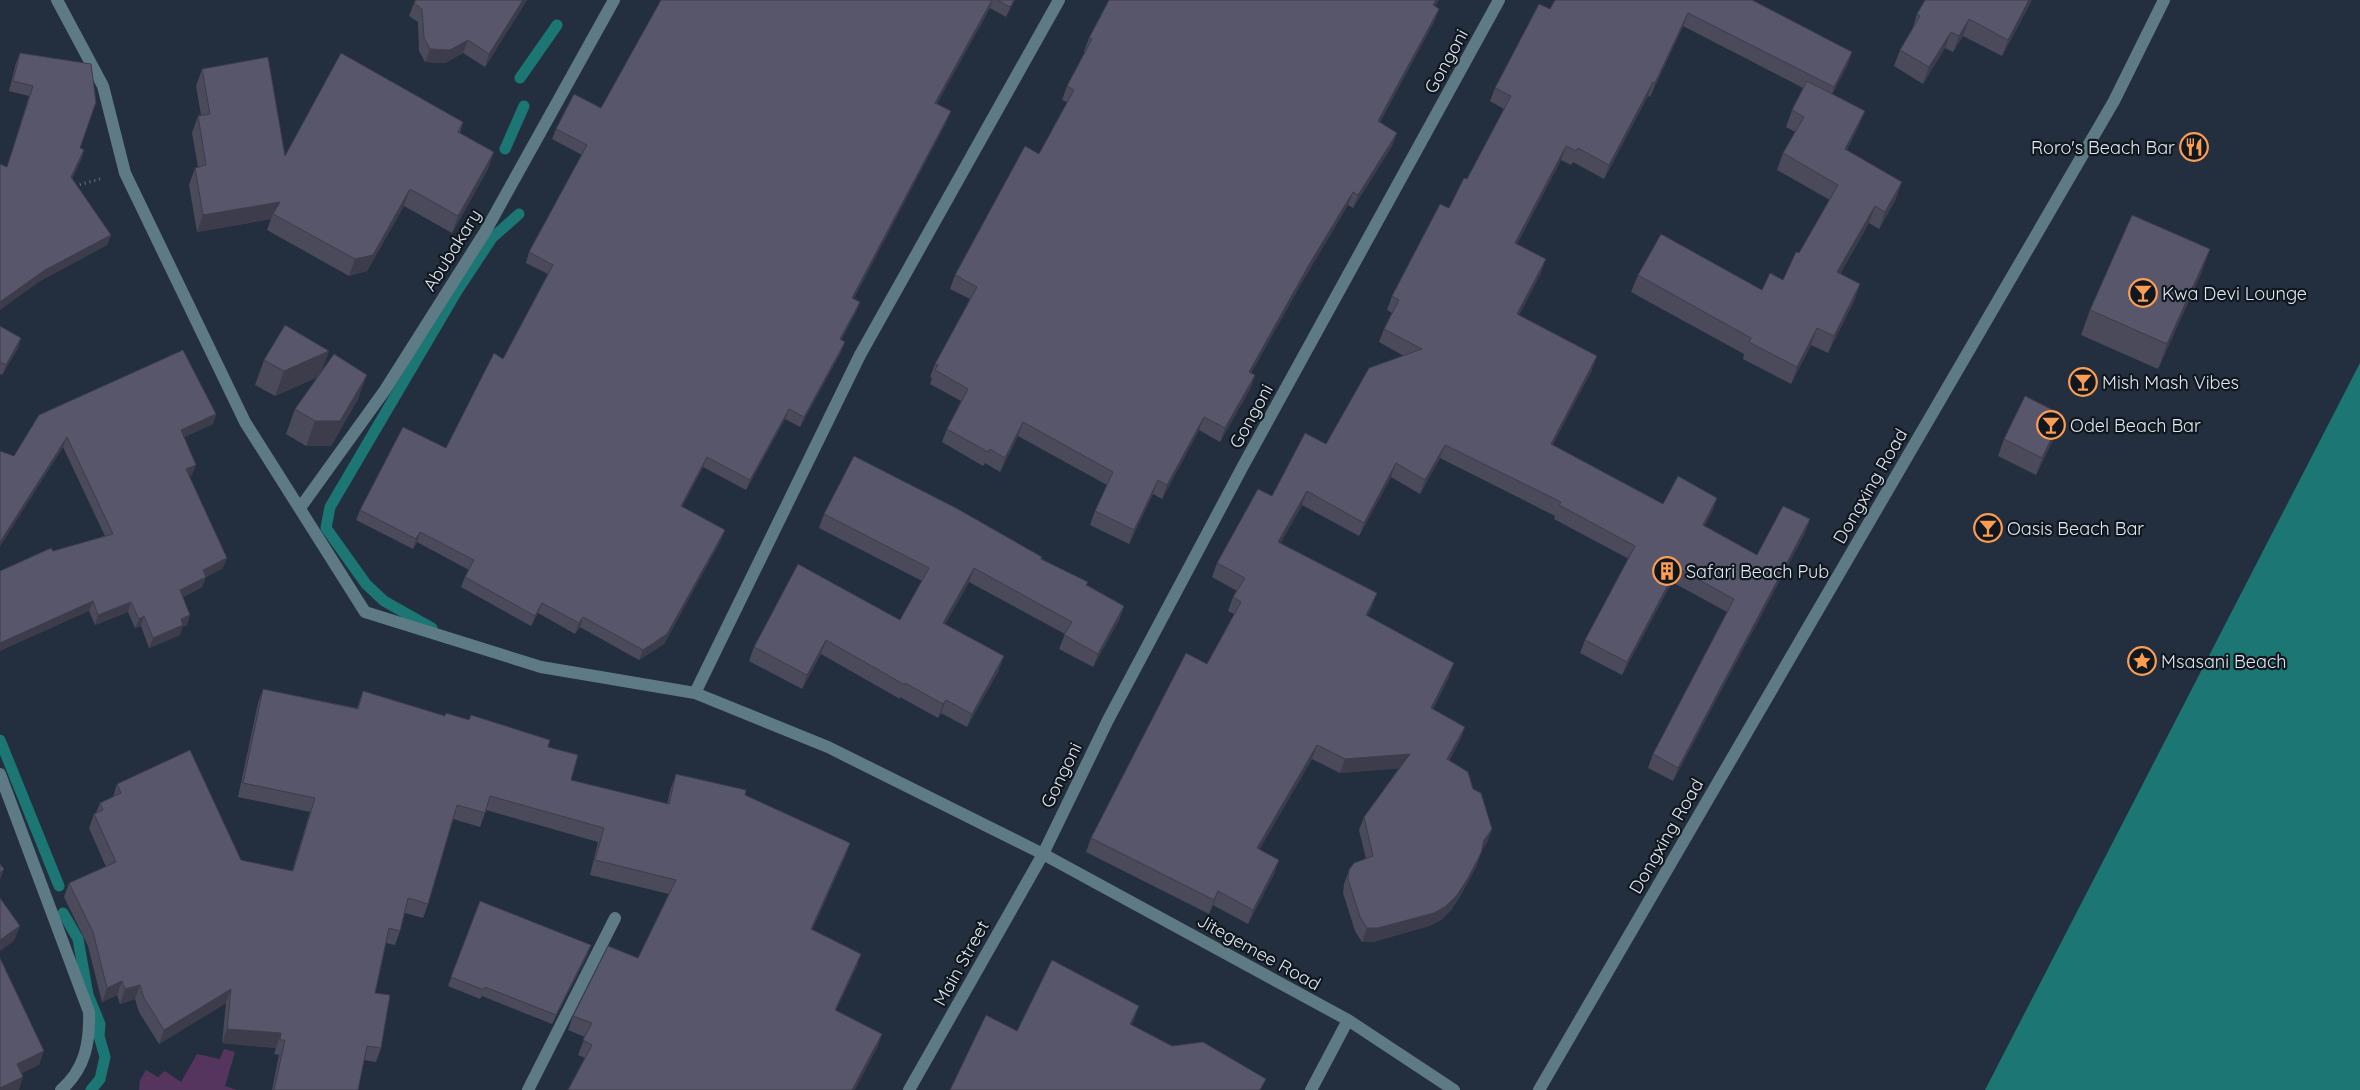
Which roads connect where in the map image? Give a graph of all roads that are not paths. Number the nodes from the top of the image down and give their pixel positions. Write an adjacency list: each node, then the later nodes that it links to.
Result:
1 (57, 0): 6 (street, Jitegemee Road)
2 (614, 0): 6 (street, Abubakary)
3 (1059, 0): 7 (street)
4 (1499, 0): 9 (street, Gongoni)
5 (2164, 0): 17 (street, Dongxing Road)
6 (300, 508): 7 (street, Jitegemee Road)
7 (695, 693): 9 (street, Jitegemee Road)
8 (0, 774): 12 (street)
9 (1043, 854): 11 (street, Jitegemee Road); 14 (street, Main Street)
10 (615, 918): 13 (street)
11 (1348, 1020): 15 (street); 16 (street, Jitegemee Road)
12 (61, 1090)
13 (528, 1090)
14 (909, 1090)
15 (1311, 1090)
16 (1454, 1090)
17 (1539, 1090)

